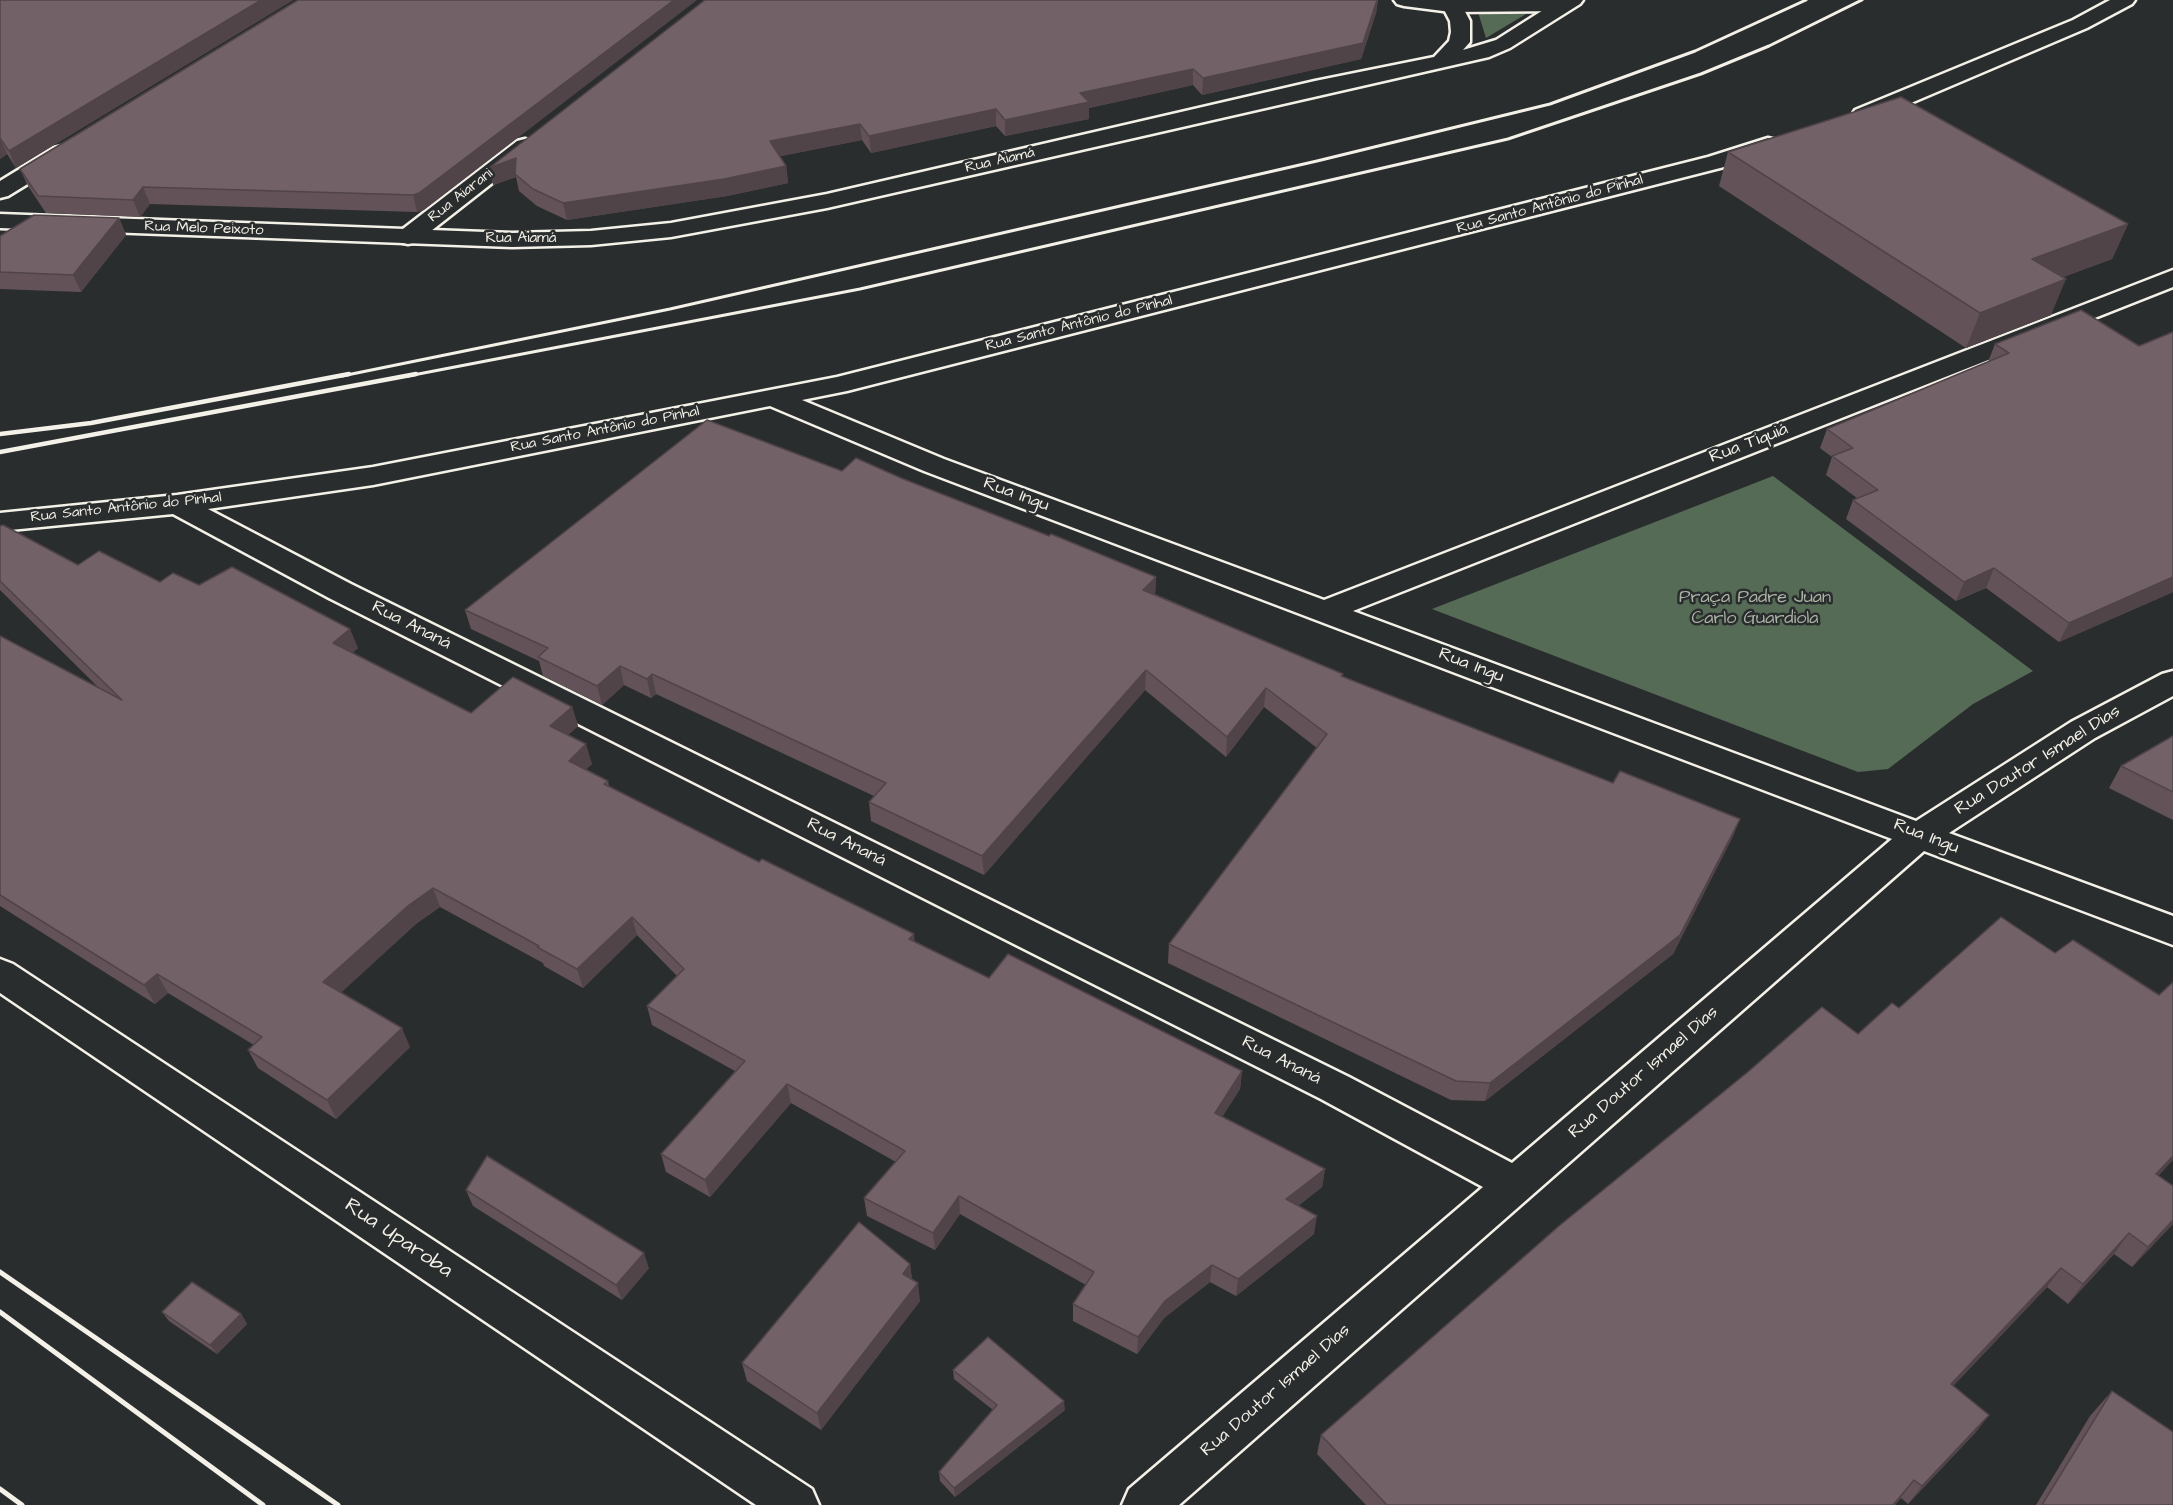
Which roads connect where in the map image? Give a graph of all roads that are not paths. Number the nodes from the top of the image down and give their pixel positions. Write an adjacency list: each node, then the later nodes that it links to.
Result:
1 (1404, 0): 5 (street)
2 (1525, 0): 4 (street)
3 (2125, 0): 7 (street)
4 (1568, 2): 5 (street); 6 (street, Rua Aiamá)
5 (1450, 3): 6 (street)
6 (1441, 62): 13 (street, Rua Aiamá)
7 (1840, 122)
8 (538, 136): 13 (street, Rua Aiarani)
9 (1795, 137): 15 (street, Rua Santo Antônio do Pinhal)
10 (80, 142): 11 (street)
11 (0, 191)
12 (0, 221): 13 (street, Rua Melo Peixoto)
13 (408, 237)
14 (2173, 278): 18 (street, Rua Tiquiá)
15 (771, 397): 16 (street, Rua Santo Antônio do Pinhal); 18 (street, Rua Ingu)
16 (177, 504): 17 (street, Rua Santo Antônio do Pinhal); 23 (street, Rua Ananá)
17 (0, 522)
18 (1325, 611): 20 (street, Rua Ingu)
19 (2173, 682): 20 (street, Rua Doutor Ismael Dias)
20 (1920, 835): 21 (street, Rua Ingu); 23 (street, Rua Doutor Ismael Dias)
21 (2173, 931)
22 (0, 974): 24 (street, Rua Uparoba)
23 (1514, 1184): 25 (street, Rua Doutor Ismael Dias)
24 (796, 1505)
25 (1145, 1505)

